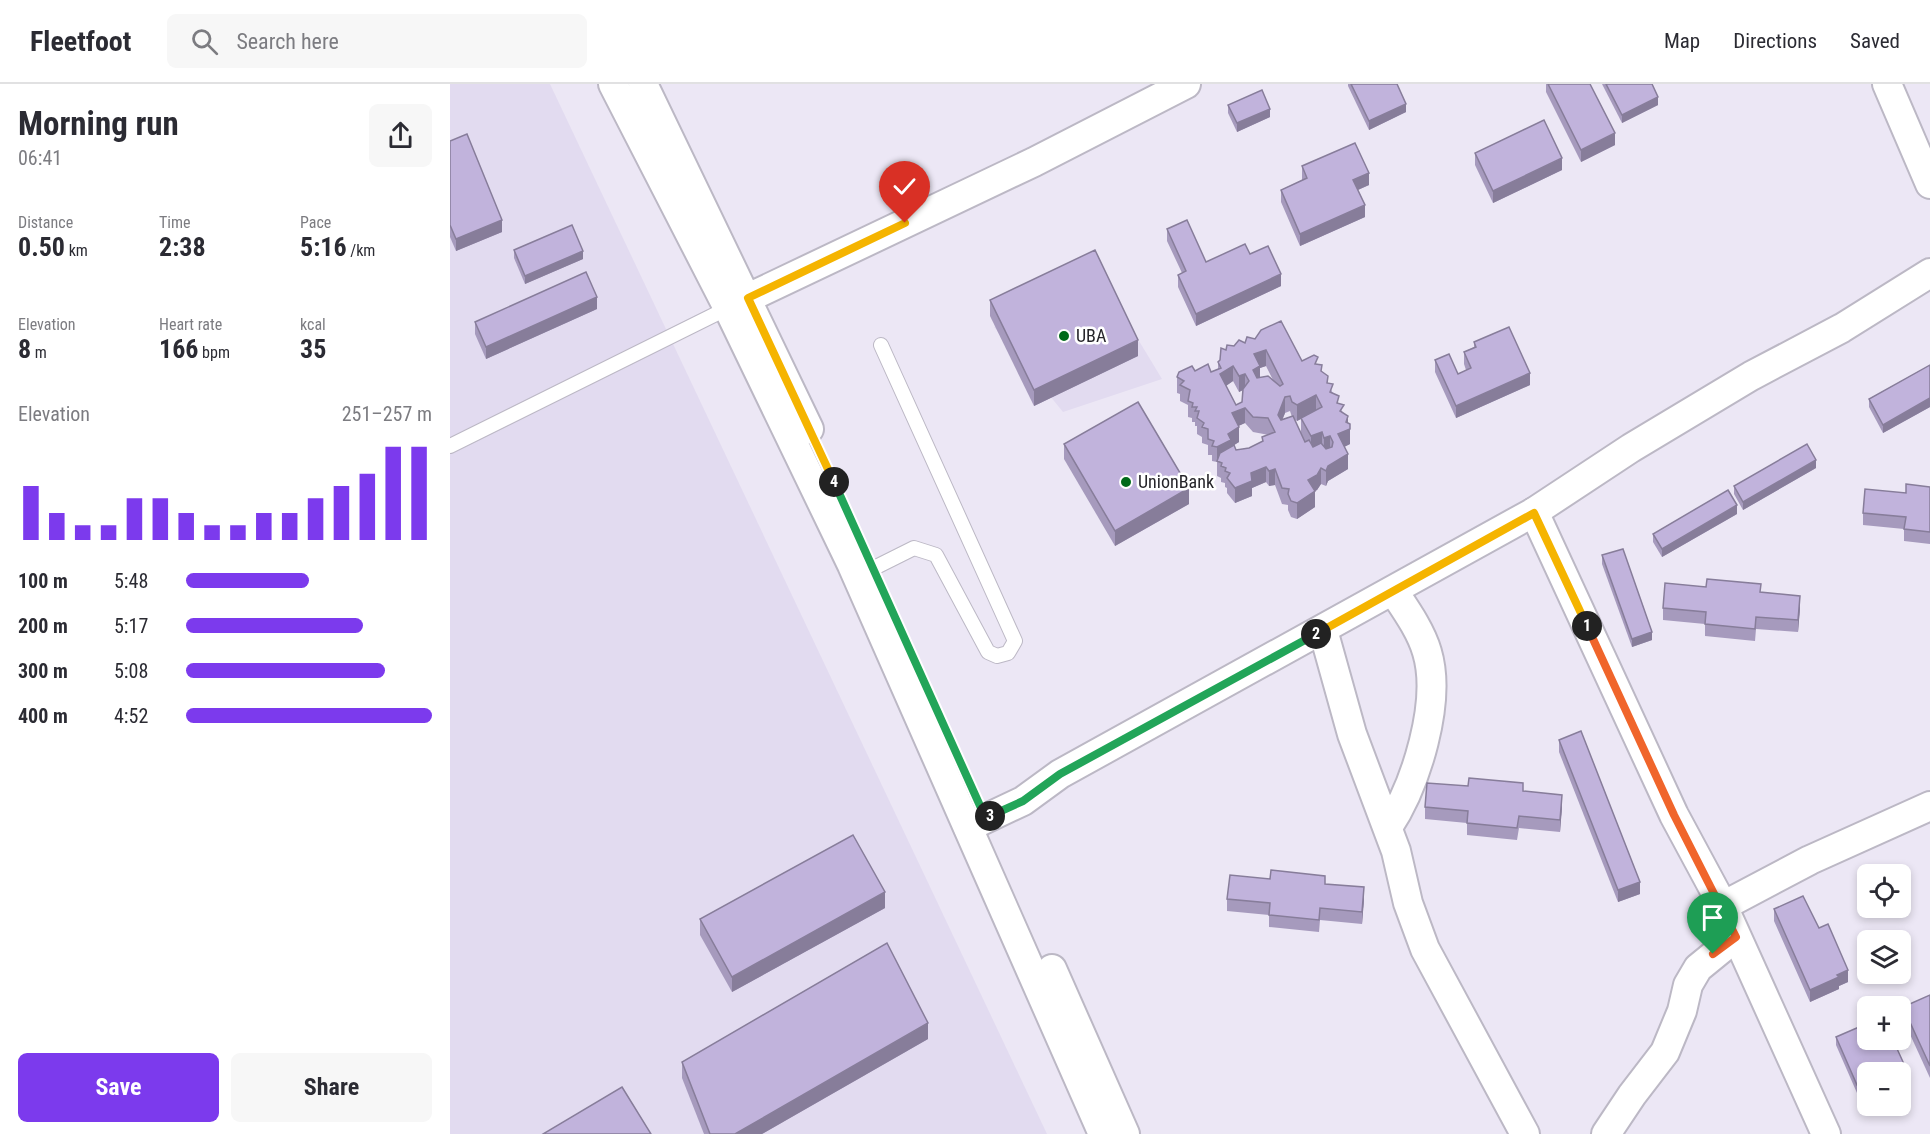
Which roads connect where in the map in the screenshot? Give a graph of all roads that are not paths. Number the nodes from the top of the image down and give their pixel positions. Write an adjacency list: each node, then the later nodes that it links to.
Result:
1 (613, 84): 7 (street)
2 (643, 84): 7 (street)
3 (1186, 84): 7 (street)
4 (1887, 84): 5 (street)
5 (1930, 184)
6 (1930, 273): 10 (street)
7 (738, 303): 9 (lane); 11 (street); 15 (street)
8 (881, 345): 11 (lane)
9 (450, 447)
10 (1534, 513): 12 (street); 17 (street)
11 (874, 568): 15 (street)
12 (1394, 592): 13 (street); 16 (street)
13 (1323, 630): 15 (street); 16 (street)
14 (1930, 806): 17 (street)
15 (977, 823): 19 (street); 20 (street)
16 (1388, 827): 21 (street)
17 (1723, 906): 18 (street)
18 (1736, 937): 22 (street); 23 (street)
19 (1103, 1134)
20 (1125, 1134)
21 (1525, 1134)
22 (1606, 1134)
23 (1826, 1134)

